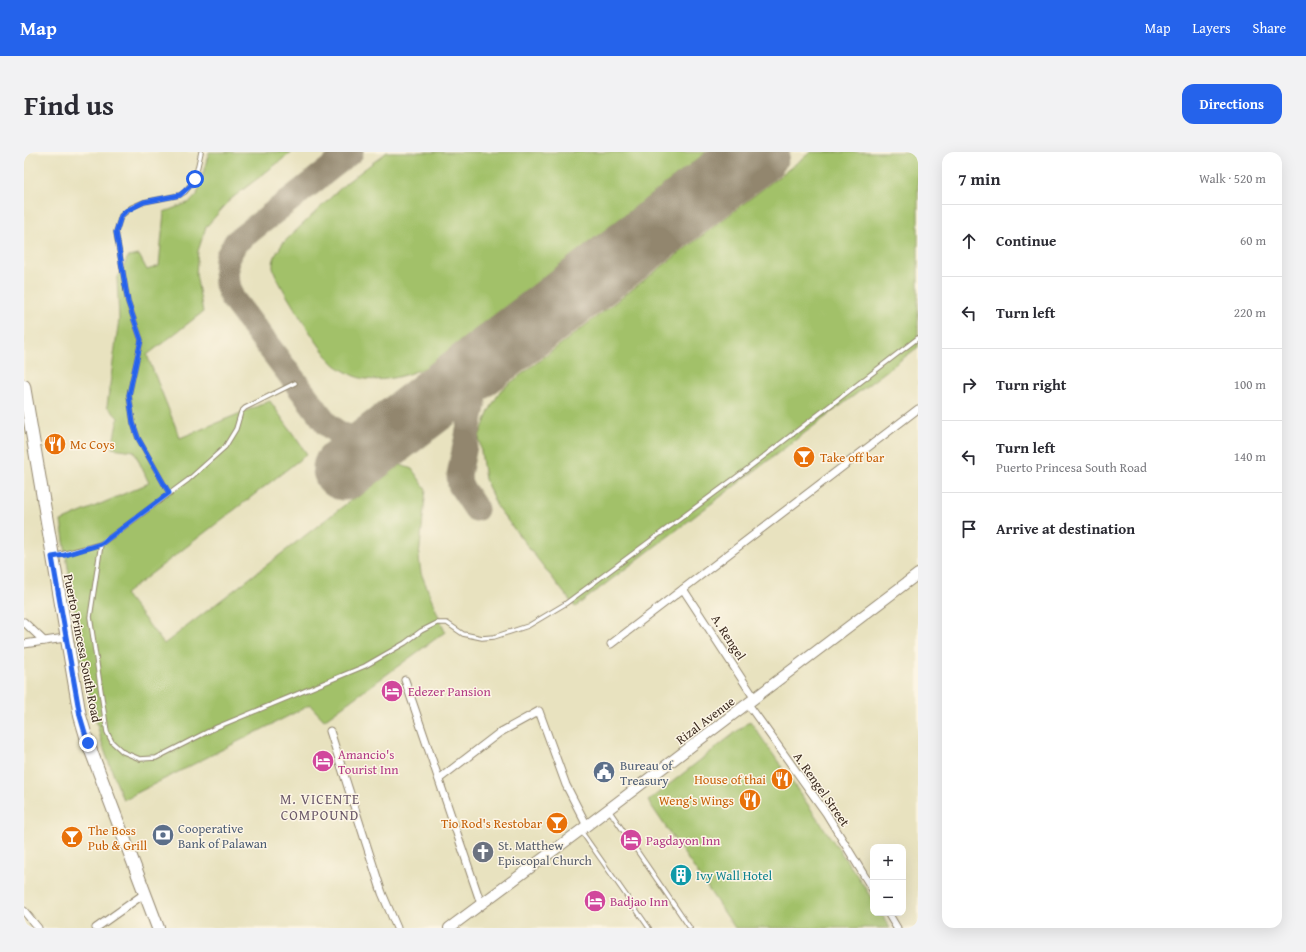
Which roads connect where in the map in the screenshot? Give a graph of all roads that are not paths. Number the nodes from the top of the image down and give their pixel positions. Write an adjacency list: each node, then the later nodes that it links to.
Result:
1 (201, 152): 7 (lane)
2 (918, 338): 8 (lane)
3 (295, 383): 7 (lane)
4 (24, 386): 5 (main road, Puerto Princesa South Road)
5 (25, 402): 9 (main road, Puerto Princesa South Road)
6 (918, 410): 11 (street)
7 (169, 493): 8 (lane)
8 (101, 544): 9 (lane)
9 (52, 557): 13 (main road, Puerto Princesa South Road)
10 (918, 574): 18 (street, Rizal Avenue)
11 (682, 589): 16 (street); 18 (street, A. Rengel)
12 (24, 622): 14 (street)
13 (66, 638): 14 (street); 24 (main road, Puerto Princesa South Road)
14 (44, 641): 15 (street)
15 (24, 644)
16 (611, 644)
17 (405, 680): 20 (street)
18 (751, 701): 21 (street, Rizal Avenue); 23 (street, A. Rengel Street)
19 (330, 731): 32 (street)
20 (439, 779): 22 (street); 25 (street)
21 (608, 809): 22 (street, Rizal Avenue); 34 (lane)
22 (584, 828): 25 (street, Rizal Avenue); 33 (lane)
23 (870, 885)
24 (144, 894): 30 (street); 31 (main road, Puerto Princesa South Road)
25 (481, 904): 28 (street, Rizal Avenue)
26 (24, 911): 29 (street)
27 (890, 916): 35 (street)
28 (453, 927)
29 (38, 928)
30 (96, 928)
31 (158, 928)
32 (396, 928)
33 (649, 928)
34 (690, 928)
35 (897, 928)

